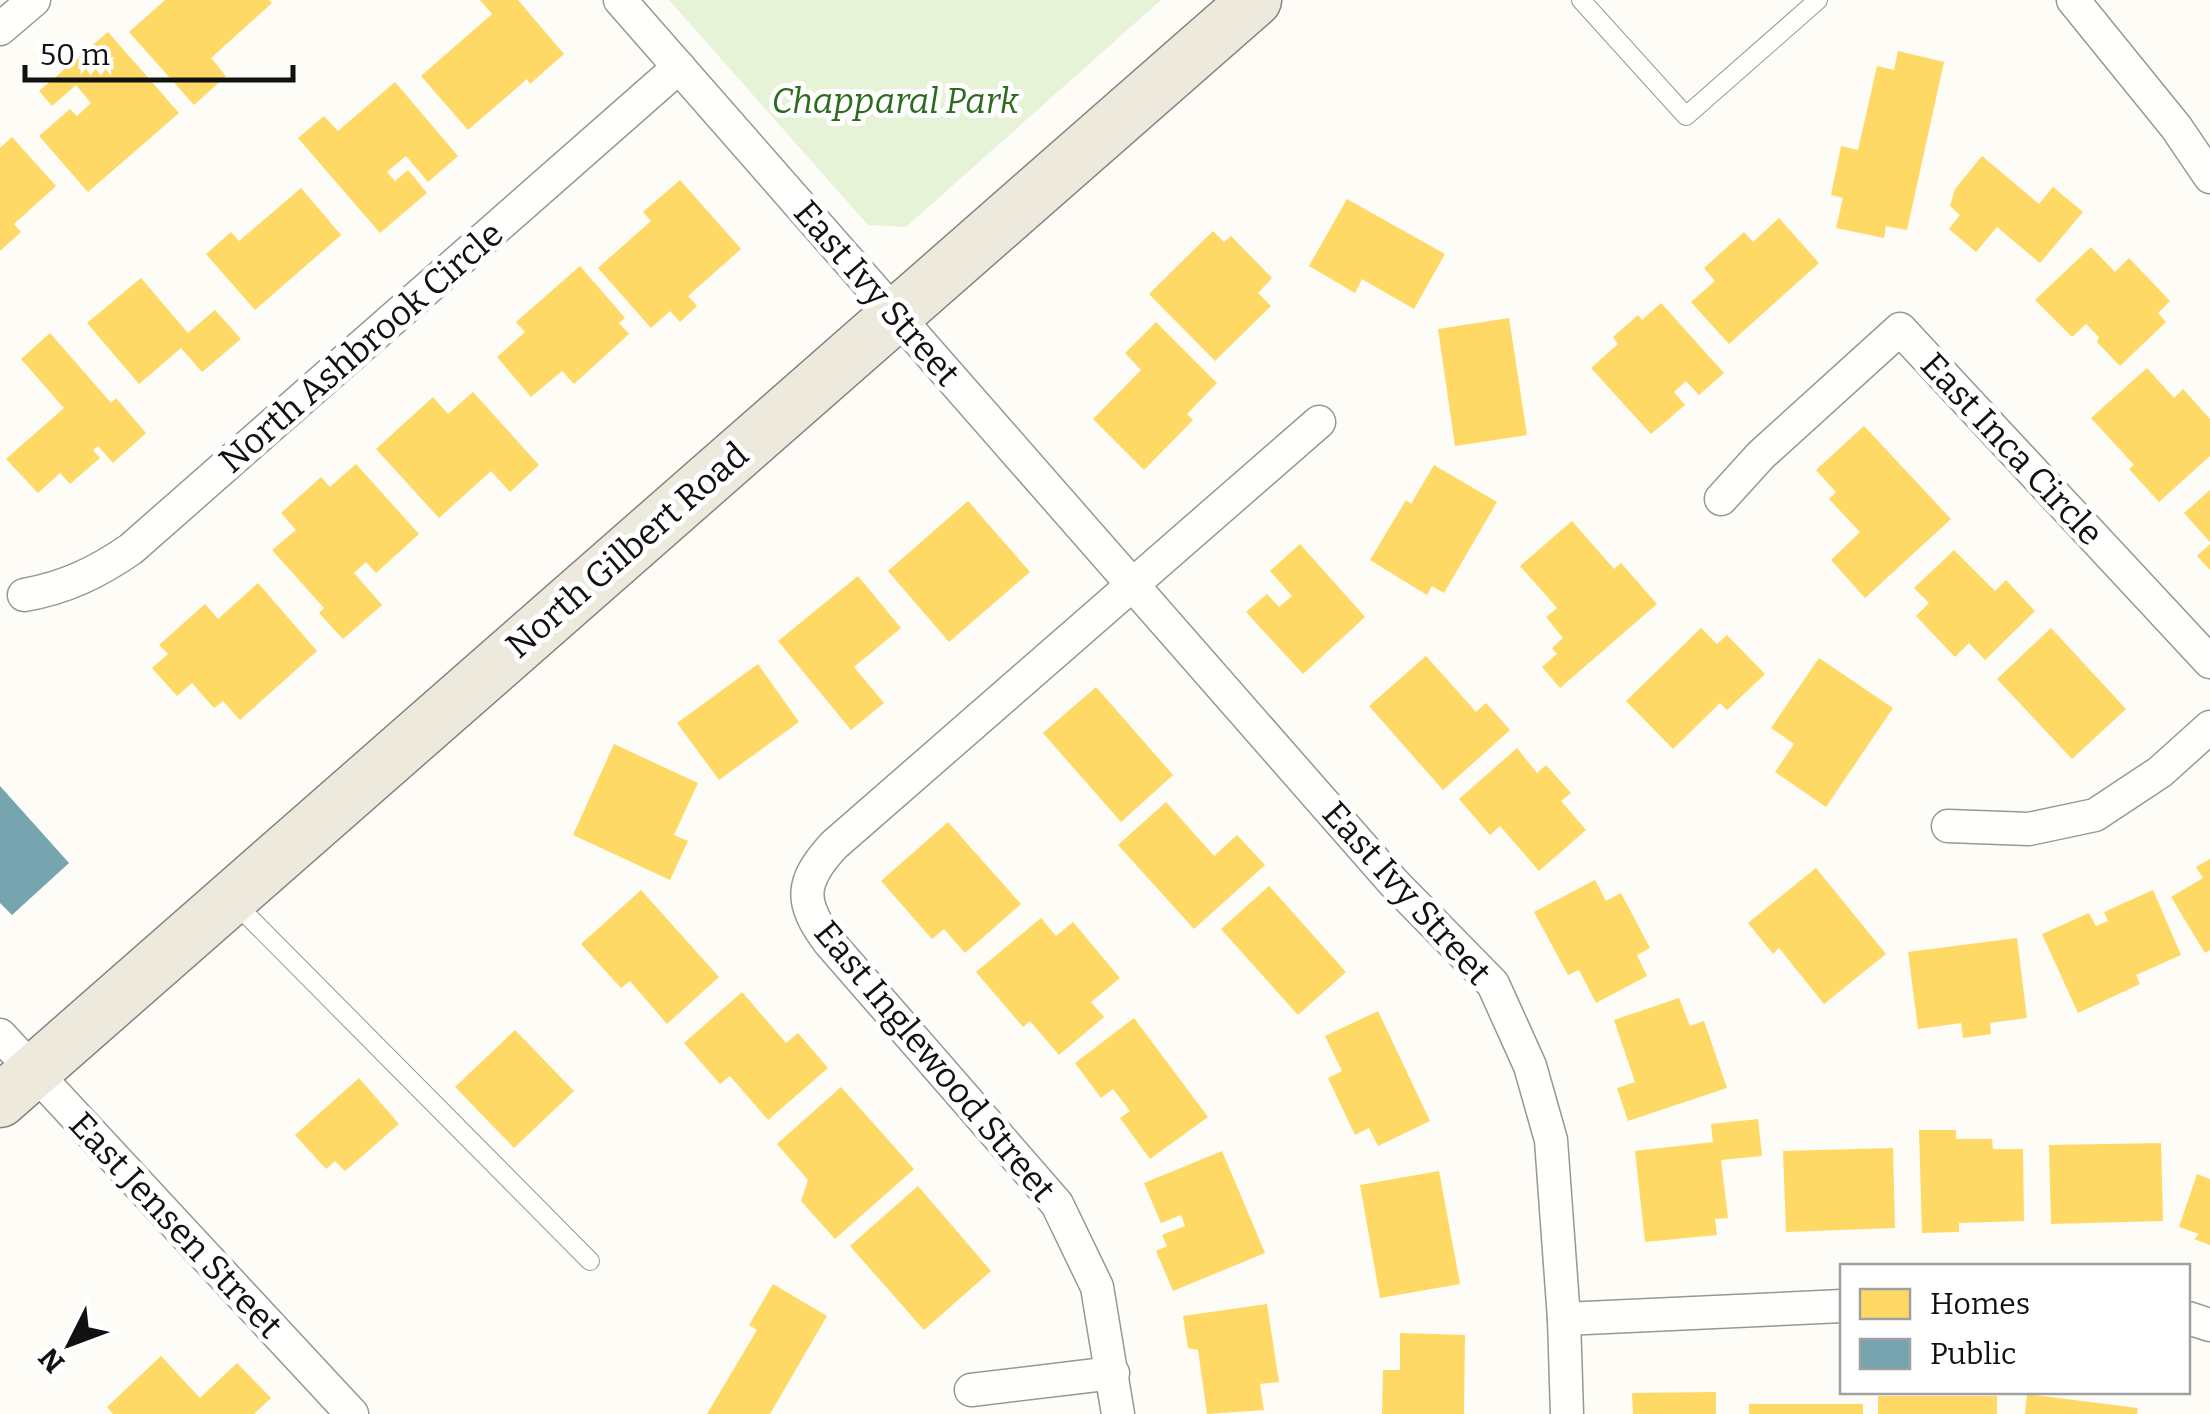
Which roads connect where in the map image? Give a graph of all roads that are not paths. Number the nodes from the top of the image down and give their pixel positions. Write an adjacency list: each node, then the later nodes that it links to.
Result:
1 (34, 0): 7 (street)
2 (620, 0): 8 (street, East Ivy Street)
3 (1256, 0): 10 (main road, North Gilbert Road)
4 (1580, 0): 5 (lane)
5 (1818, 0)
6 (2074, 0): 9 (street)
7 (0, 29)
8 (679, 67): 10 (street, East Ivy Street); 14 (street, North Ashbrook Circle)
9 (2210, 177)
10 (896, 315): 13 (street, East Ivy Street); 18 (main road, North Gilbert Road)
11 (1319, 422): 13 (street)
12 (1720, 499): 15 (street, East Inca Circle)
13 (1134, 586): 22 (street, East Ivy Street); 23 (street, East Inglewood Street)
14 (24, 596)
15 (2210, 662)
16 (2210, 727): 17 (street)
17 (1948, 826)
18 (230, 898): 19 (main road, North Gilbert Road); 20 (lane)
19 (11, 1069): 25 (street, East Jensen Street)
20 (590, 1261)
21 (1840, 1306): 22 (street)
22 (1564, 1318): 27 (street, East Ivy Street)
23 (1113, 1373): 24 (street); 26 (street, East Inglewood Street)
24 (971, 1390)
25 (352, 1414)
26 (1118, 1414)
27 (1567, 1414)

